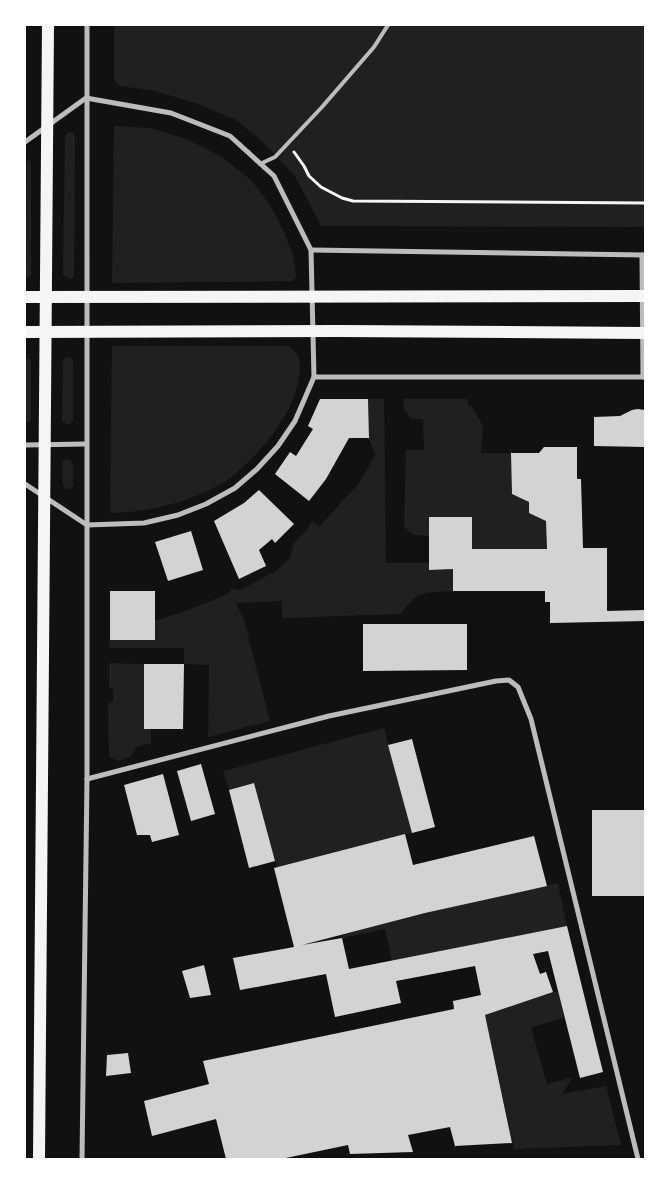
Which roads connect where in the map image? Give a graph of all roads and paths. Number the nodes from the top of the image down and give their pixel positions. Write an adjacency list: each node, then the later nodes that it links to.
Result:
1 (48, 25): 5 (main road)
2 (87, 25): 4 (street)
3 (388, 25): 7 (lane)
4 (86, 98): 5 (street); 8 (street); 15 (street)
5 (47, 126): 6 (street); 14 (main road)
6 (25, 142)
7 (287, 144): 8 (lane); 9 (path)
8 (260, 164): 10 (street)
9 (645, 203)
10 (311, 250): 11 (street); 16 (street)
11 (643, 255): 12 (street)
12 (644, 296): 16 (main road); 21 (street)
13 (25, 297): 14 (main road)
14 (47, 297): 15 (main road); 20 (main road)
15 (87, 297): 16 (main road); 17 (street)
16 (313, 297): 18 (street)
17 (87, 331): 18 (main road); 20 (main road); 25 (street)
18 (314, 331): 21 (main road); 22 (street)
19 (25, 332): 20 (main road)
20 (46, 332): 24 (main road)
21 (644, 333): 23 (street)
22 (314, 377): 23 (street); 29 (street)
23 (644, 377)
24 (46, 444): 25 (street); 26 (street); 28 (main road)
25 (86, 444): 29 (street)
26 (25, 445)
27 (25, 484): 28 (street)
28 (45, 498): 29 (street); 31 (main road)
29 (87, 525): 30 (street)
30 (87, 779): 32 (street); 33 (street)
31 (39, 1159)
32 (82, 1159)
33 (638, 1159)

